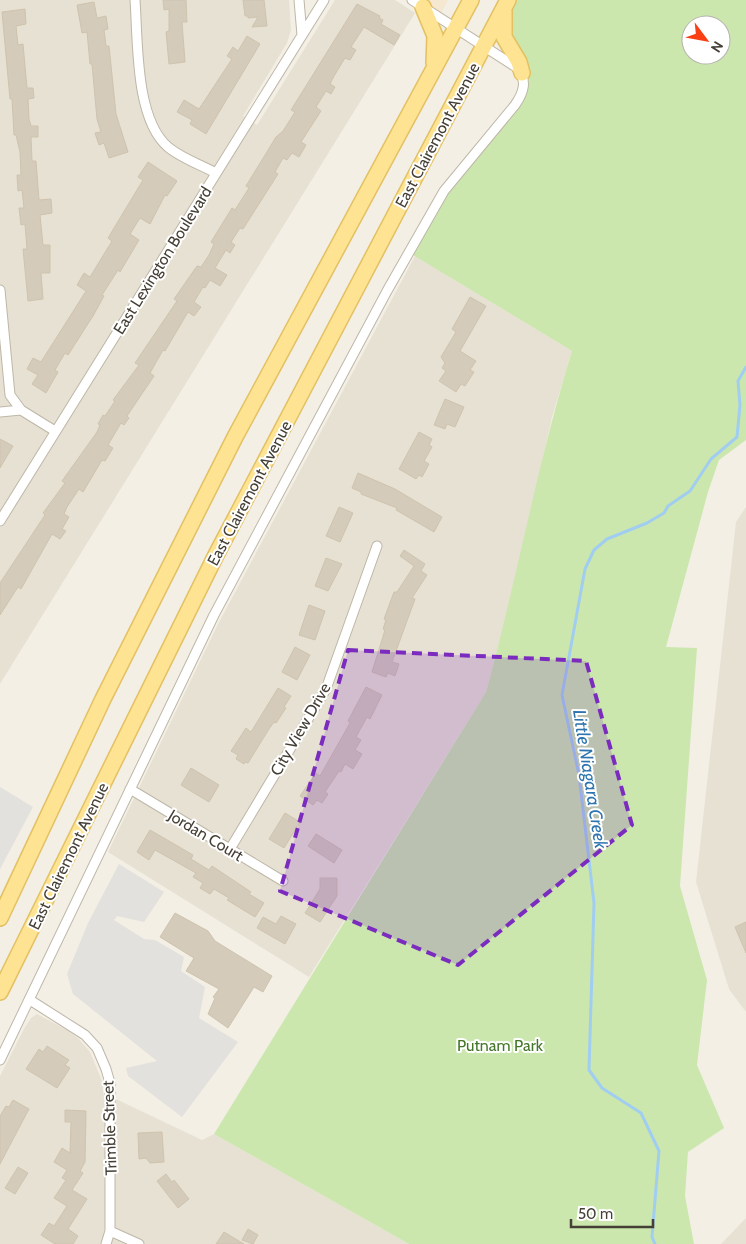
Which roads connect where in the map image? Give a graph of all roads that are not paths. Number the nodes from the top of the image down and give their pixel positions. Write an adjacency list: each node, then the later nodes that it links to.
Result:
1 (135, 0): 12 (street)
2 (299, 0): 8 (street)
3 (324, 0): 8 (street, East Lexington Boulevard)
4 (471, 0): 7 (main road, East Clairemont Avenue)
5 (417, 4): 7 (street); 10 (main road)
6 (506, 4): 9 (main road, East Clairemont Avenue); 11 (main road)
7 (456, 28): 9 (street); 10 (main road, East Clairemont Avenue)
8 (302, 35): 12 (street, East Lexington Boulevard)
9 (483, 46): 11 (street); 23 (main road, East Clairemont Avenue)
10 (434, 70): 22 (main road, East Clairemont Avenue)
11 (522, 73): 19 (street)
12 (216, 174): 16 (street, East Lexington Boulevard)
13 (0, 290): 14 (street)
14 (21, 410): 15 (street); 16 (street)
15 (0, 412)
16 (55, 431): 17 (street, East Lexington Boulevard)
17 (0, 521)
18 (377, 546): 20 (street, City View Drive)
19 (130, 789): 20 (street, Jordan Court); 24 (street)
20 (230, 849): 21 (street, Jordan Court)
21 (282, 881)
22 (0, 918)
23 (0, 992)
24 (30, 1000): 25 (street); 26 (street, Trimble Street)
25 (0, 1060)
26 (110, 1231): 27 (street, Trimble Street); 28 (street)
27 (106, 1244)
28 (139, 1244)

